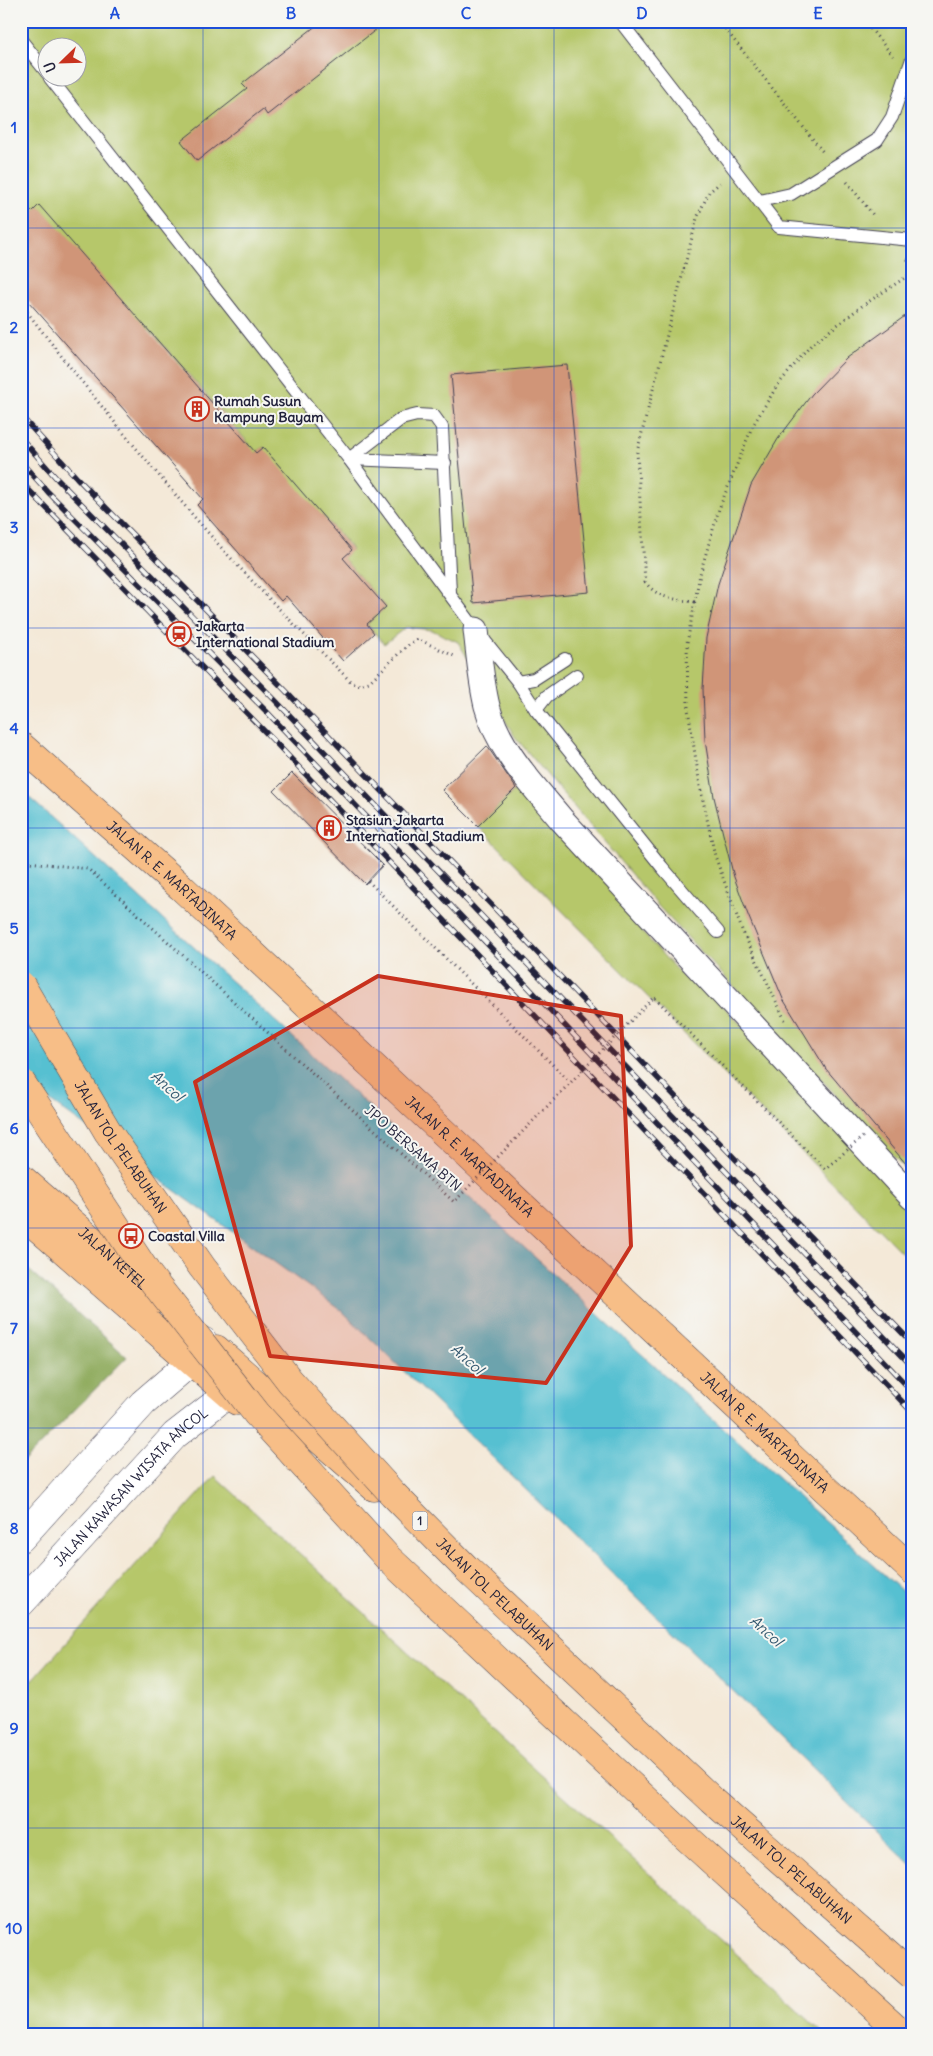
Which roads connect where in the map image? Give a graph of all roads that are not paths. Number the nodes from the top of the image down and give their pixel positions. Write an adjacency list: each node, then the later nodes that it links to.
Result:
1 (620, 21): 6 (lane)
2 (21, 40): 4 (lane)
3 (912, 59): 6 (lane)
4 (38, 61)
5 (58, 88): 8 (lane)
6 (760, 200): 7 (lane)
7 (912, 240)
8 (349, 459): 9 (lane); 9 (lane); 10 (lane)
9 (445, 463): 10 (lane)
10 (450, 592): 11 (lane)
11 (476, 630): 14 (lane); 21 (street)
12 (565, 659): 14 (lane)
13 (577, 675): 15 (lane)
14 (518, 682): 15 (lane)
15 (536, 710): 17 (lane)
16 (21, 746): 26 (highway, JALAN R. E. MARTADINATA)
17 (718, 932)
18 (21, 985): 29 (highway, JALAN TOL PELABUHAN / 1, bridge)
19 (21, 1082): 31 (highway, bridge)
20 (21, 1178): 23 (highway, JALAN KETEL)
21 (912, 1197)
22 (21, 1213): 23 (highway, JALAN KETEL)
23 (198, 1349): 24 (highway); 25 (street)
24 (235, 1383): 27 (street, JALAN KAWASAN WISATA ANCOL); 28 (highway); 30 (highway)
25 (21, 1538)
26 (912, 1570)
27 (21, 1603)
28 (912, 1965)
29 (912, 1976)
30 (912, 2032)
31 (904, 2035)

